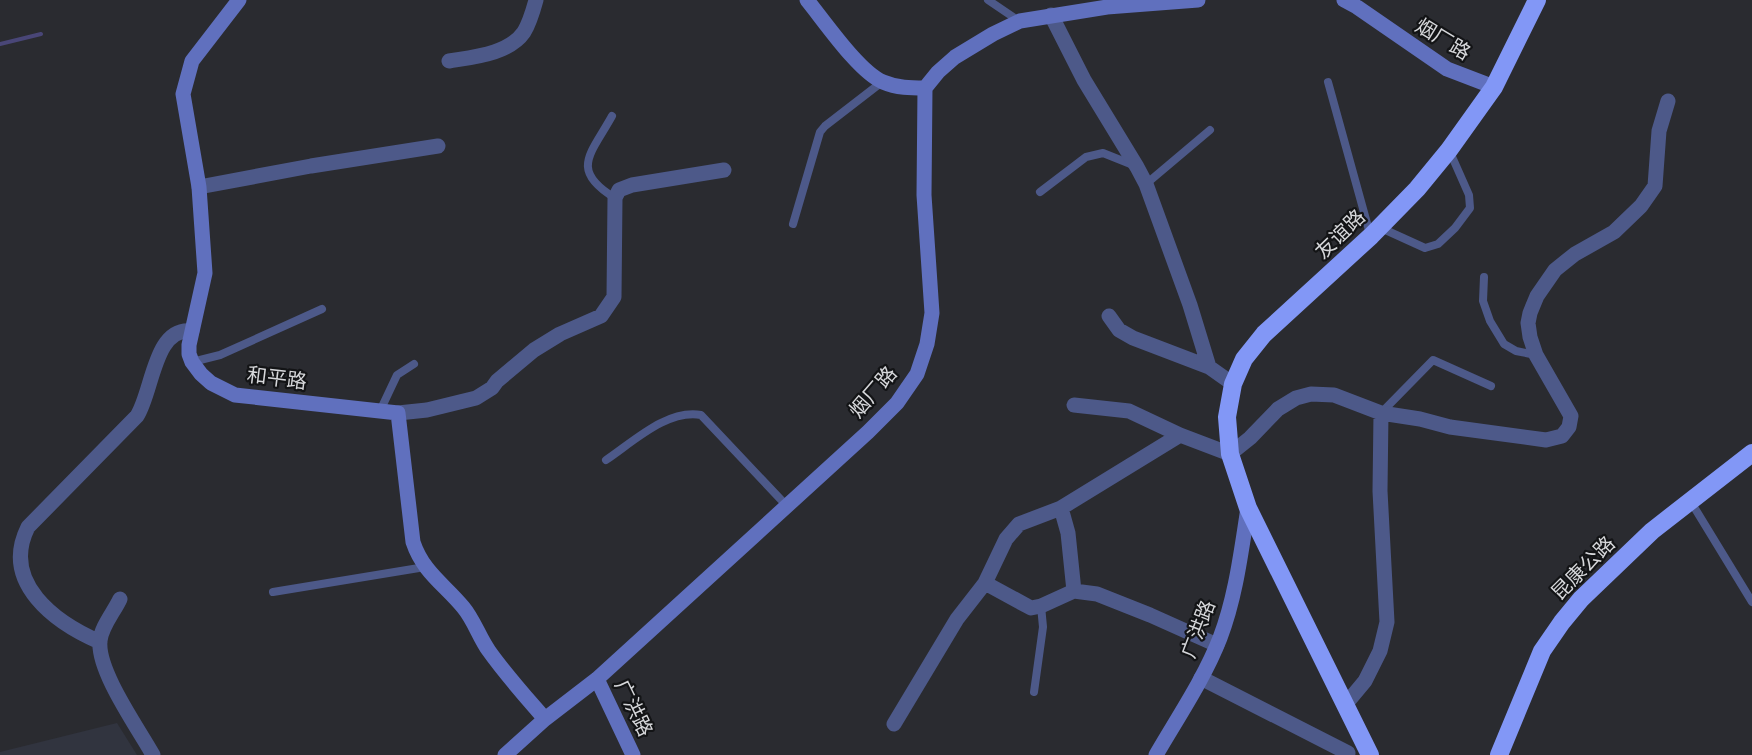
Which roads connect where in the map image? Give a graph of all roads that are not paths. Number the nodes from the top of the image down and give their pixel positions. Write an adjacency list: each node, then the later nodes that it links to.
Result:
1 (238, 0): 24 (street)
2 (536, 0): 11 (street)
3 (807, 0): 12 (street)
4 (988, 0): 10 (lane)
5 (1198, 0): 8 (street)
6 (1344, 0): 14 (street, 烟厂路)
7 (1537, 0): 14 (highway, 友谊路)
8 (1107, 3): 9 (street)
9 (1051, 15): 10 (street); 21 (street)
10 (1020, 21): 15 (street)
11 (449, 61)
12 (882, 82): 15 (street); 27 (lane)
13 (1328, 82): 28 (lane)
14 (1494, 87): 20 (highway, 友谊路)
15 (925, 88): 48 (street, 烟厂路)
16 (1668, 101): 33 (street)
17 (612, 116): 26 (lane)
18 (1210, 130): 23 (lane)
19 (438, 146): 24 (street)
20 (1449, 150): 28 (highway, 友谊路); 28 (lane)
21 (1137, 167): 23 (street); 25 (lane)
22 (724, 170): 26 (street)
23 (1146, 184): 36 (street)
24 (199, 187): 32 (street)
25 (1040, 192)
26 (615, 198): 41 (street)
27 (793, 224)
28 (1375, 231): 37 (highway, 友谊路)
29 (1484, 277): 33 (lane)
30 (322, 309): 34 (lane)
31 (1109, 316): 36 (street)
32 (192, 332): 34 (street); 58 (street)
33 (1536, 355): 42 (street)
34 (192, 363): 40 (street, 和平路)
35 (414, 364): 40 (lane)
36 (1209, 367): 37 (street)
37 (1233, 384): 45 (highway, 友谊路)
38 (1491, 386): 42 (lane)
39 (1074, 405): 43 (street)
40 (380, 411): 41 (street, 和平路)
41 (398, 413): 51 (street)
42 (1381, 413): 45 (street); 63 (street)
43 (1180, 435): 45 (street); 49 (street)
44 (1752, 453): 47 (highway, 昆康公路)
45 (1230, 454): 50 (highway, 友谊路)
46 (606, 460): 48 (lane)
47 (1690, 501): 56 (lane); 73 (highway, 昆康公路)
48 (786, 505): 61 (street, 烟厂路)
49 (1061, 508): 52 (street); 53 (street)
50 (1248, 508): 59 (street, 广洪路); 63 (highway)
51 (425, 567): 54 (lane); 64 (street)
52 (985, 583): 57 (street); 65 (street)
53 (1074, 591): 57 (street); 59 (street)
54 (273, 592)
55 (120, 599): 58 (street)
56 (1752, 602)
57 (1041, 606): 62 (lane)
58 (100, 642): 68 (street)
59 (1217, 645): 60 (street, 广洪路)
60 (1201, 678): 67 (street); 71 (street, 广洪路)
61 (597, 679): 64 (street, 烟厂路); 70 (street, 广洪路)
62 (1034, 692)
63 (1345, 705): 66 (highway)
64 (545, 719): 69 (street, 烟厂路)
65 (894, 724)
66 (1356, 727): 67 (street); 72 (highway)
67 (1348, 754)
68 (153, 755)
69 (505, 755)
70 (633, 755)
71 (1156, 755)
72 (1370, 755)
73 (1499, 755)

